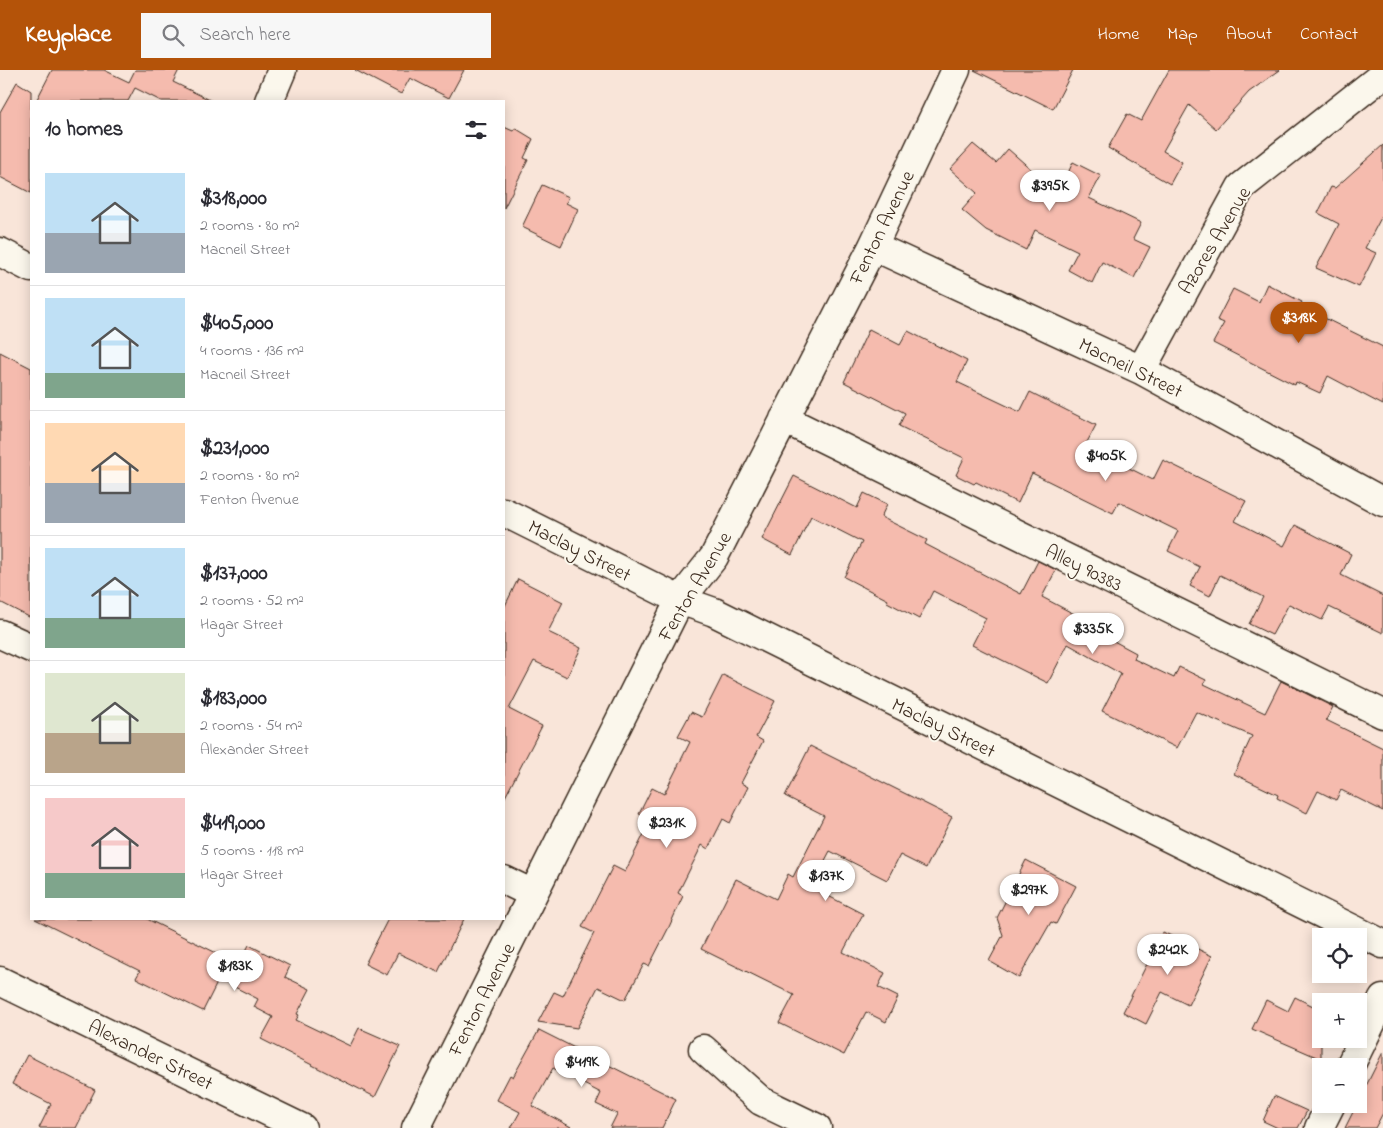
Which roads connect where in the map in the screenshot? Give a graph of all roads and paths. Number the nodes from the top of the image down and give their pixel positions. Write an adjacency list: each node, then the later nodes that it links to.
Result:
1 (282, 70): 4 (street)
2 (956, 70): 5 (street, Fenton Avenue)
3 (1383, 75): 8 (street, Azores Avenue)
4 (269, 100)
5 (873, 246): 8 (street, Macneil Street); 9 (street, Fenton Avenue)
6 (0, 252): 7 (street)
7 (30, 267)
8 (1140, 370): 10 (street, Macneil Street)
9 (784, 420): 12 (street, Fenton Avenue); 15 (street, Alley 90383)
10 (1383, 502)
11 (505, 512): 12 (street, Maclay Street)
12 (680, 600): 17 (street, Fenton Avenue); 18 (street, Maclay Street)
13 (0, 634): 14 (street)
14 (30, 648)
15 (1383, 714)
16 (505, 880): 17 (street)
17 (533, 894): 25 (street, Fenton Avenue)
18 (1383, 944)
19 (0, 981): 24 (street, Alexander Street)
20 (1383, 999): 22 (street)
21 (703, 1049): 26 (street)
22 (1354, 1058)
23 (1327, 1113): 27 (street)
24 (302, 1128)
25 (416, 1128)
26 (817, 1128)
27 (1320, 1128)

